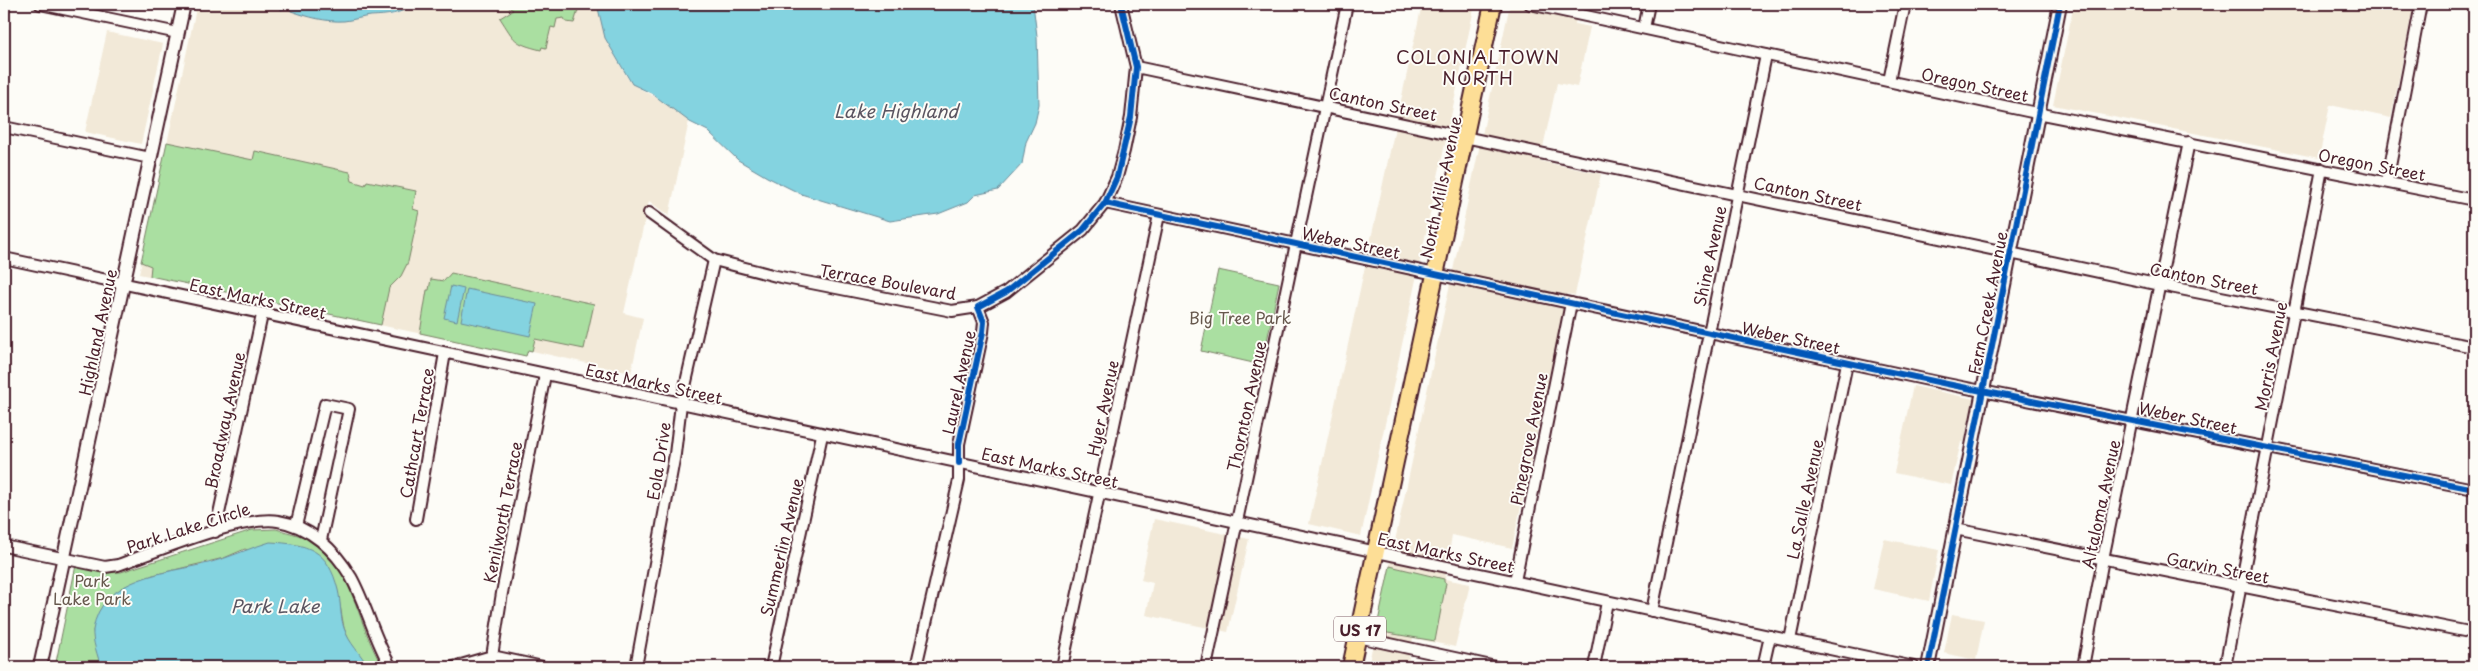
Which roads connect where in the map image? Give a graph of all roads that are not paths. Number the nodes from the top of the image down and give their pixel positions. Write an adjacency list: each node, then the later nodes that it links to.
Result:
1 (40, 4): 12 (street)
2 (184, 4): 12 (street, Highland Avenue)
3 (1121, 4): 14 (street, Terrace Boulevard)
4 (1347, 4): 16 (street, Thornton Avenue)
5 (1493, 4): 19 (main road, North Mills Avenue / US 17)
6 (1530, 4): 11 (street, Oregon Street)
7 (1649, 4): 11 (street)
8 (1905, 4): 15 (street)
9 (2060, 4): 17 (street, Fern Creek Avenue)
10 (2421, 4): 23 (street)
11 (1644, 28): 13 (street, Oregon Street)
12 (178, 33): 21 (street, Highland Avenue)
13 (1766, 54): 15 (street, Oregon Street); 24 (street, Shine Avenue)
14 (1136, 66): 16 (street, Canton Street); 26 (street, Terrace Boulevard)
15 (1889, 81): 17 (street, Oregon Street)
16 (1324, 105): 19 (street, Canton Street); 29 (street, Thornton Avenue)
17 (2040, 113): 20 (street, Oregon Street); 30 (street, Fern Creek Avenue)
18 (4, 127): 21 (street)
19 (1465, 136): 24 (street, Canton Street); 33 (main road, North Mills Avenue / US 17)
20 (2189, 142): 22 (street, Oregon Street); 35 (street, Altaloma Avenue)
21 (150, 158): 34 (street, Highland Avenue)
22 (2322, 169): 23 (street, Oregon Street); 38 (street, Morris Avenue)
23 (2387, 182): 25 (street, Oregon Street)
24 (1738, 194): 30 (street, Canton Street); 40 (street, Shine Avenue)
25 (2474, 200)
26 (1104, 203): 28 (street, Weber Street); 37 (street, Terrace Boulevard)
27 (649, 213): 32 (street, Terrace Boulevard)
28 (1158, 215): 29 (street, Weber Street); 52 (street, Hyer Avenue)
29 (1296, 245): 33 (street, Weber Street); 54 (street, Thornton Avenue)
30 (2011, 252): 35 (street, Canton Street); 45 (street, Fern Creek Avenue)
31 (4, 258): 34 (street, East Marks Street)
32 (714, 260): 37 (street, Terrace Boulevard); 46 (street, Eola Drive)
33 (1436, 274): 36 (street, Weber Street); 60 (main road, North Mills Avenue / US 17)
34 (124, 284): 39 (street, East Marks Street); 61 (street, Highland Avenue)
35 (2160, 285): 38 (street, Canton Street); 47 (street, Altaloma Avenue)
36 (1571, 303): 40 (street, Weber Street); 63 (street, Pinegrove Avenue)
37 (978, 307): 50 (street, Laurel Avenue)
38 (2294, 311): 41 (street, Canton Street); 49 (street, Morris Avenue)
39 (262, 315): 42 (street, East Marks Street); 57 (street, Broadway Avenue)
40 (1708, 333): 43 (street, Weber Street); 66 (street, Shine Avenue)
41 (2474, 347)
42 (445, 353): 44 (street, East Marks Street); 53 (street, Cathcart Terrace)
43 (1847, 363): 45 (street, Weber Street); 70 (street, La Salle Avenue)
44 (545, 374): 46 (street, East Marks Street); 71 (street, Kenilworth Terrace)
45 (1983, 392): 47 (street, Weber Street); 56 (street, Fern Creek Avenue)
46 (681, 404): 48 (street, East Marks Street); 76 (street, Eola Drive)
47 (2133, 420): 49 (street, Weber Street); 62 (street, Altaloma Avenue)
48 (822, 434): 50 (street, East Marks Street); 77 (street, Summerlin Avenue)
49 (2267, 448): 51 (street, Weber Street); 64 (street, Morris Avenue)
50 (959, 463): 52 (street, East Marks Street); 78 (street, Laurel Avenue)
51 (2474, 489)
52 (1098, 493): 54 (street, East Marks Street); 79 (street, Hyer Avenue)
53 (416, 519)
54 (1236, 523): 60 (street, East Marks Street); 80 (street, Thornton Avenue)
55 (296, 526): 57 (street, Park Lake Circle); 58 (street, Park Lake Circle); 58 (street)
56 (1955, 529): 62 (street, Garvin Street); 86 (street, Fern Creek Avenue)
57 (215, 532): 61 (street, Park Lake Circle)
58 (321, 540): 73 (street, Park Lake Circle)
59 (4, 546): 61 (street, Park Lake Circle)
60 (1375, 552): 63 (street, East Marks Street); 69 (main road, North Mills Avenue / US 17)
61 (63, 558): 72 (street, Highland Avenue)
62 (2103, 559): 64 (street, Garvin Street); 87 (street, Altaloma Avenue)
63 (1515, 581): 65 (street, East Marks Street)
64 (2240, 587): 67 (street, Garvin Street); 88 (street, Morris Avenue)
65 (1607, 602): 66 (street, East Marks Street); 83 (street)
66 (1652, 611): 68 (street, East Marks Street)
67 (2474, 633)
68 (1770, 636): 70 (street, East Marks Street); 84 (street)
69 (1358, 637): 81 (main road, North Mills Avenue / US 17); 82 (street)
70 (1790, 640): 85 (street, East Marks Street)
71 (492, 656): 74 (street); 75 (street)
72 (40, 667)
73 (391, 667)
74 (454, 667)
75 (543, 667)
76 (636, 667)
77 (771, 667)
78 (916, 667)
79 (1062, 667)
80 (1206, 667)
81 (1351, 667)
82 (1496, 667)
83 (1594, 667)
84 (1763, 667)
85 (1914, 667)
86 (1928, 667)
87 (2083, 667)
88 (2224, 667)

